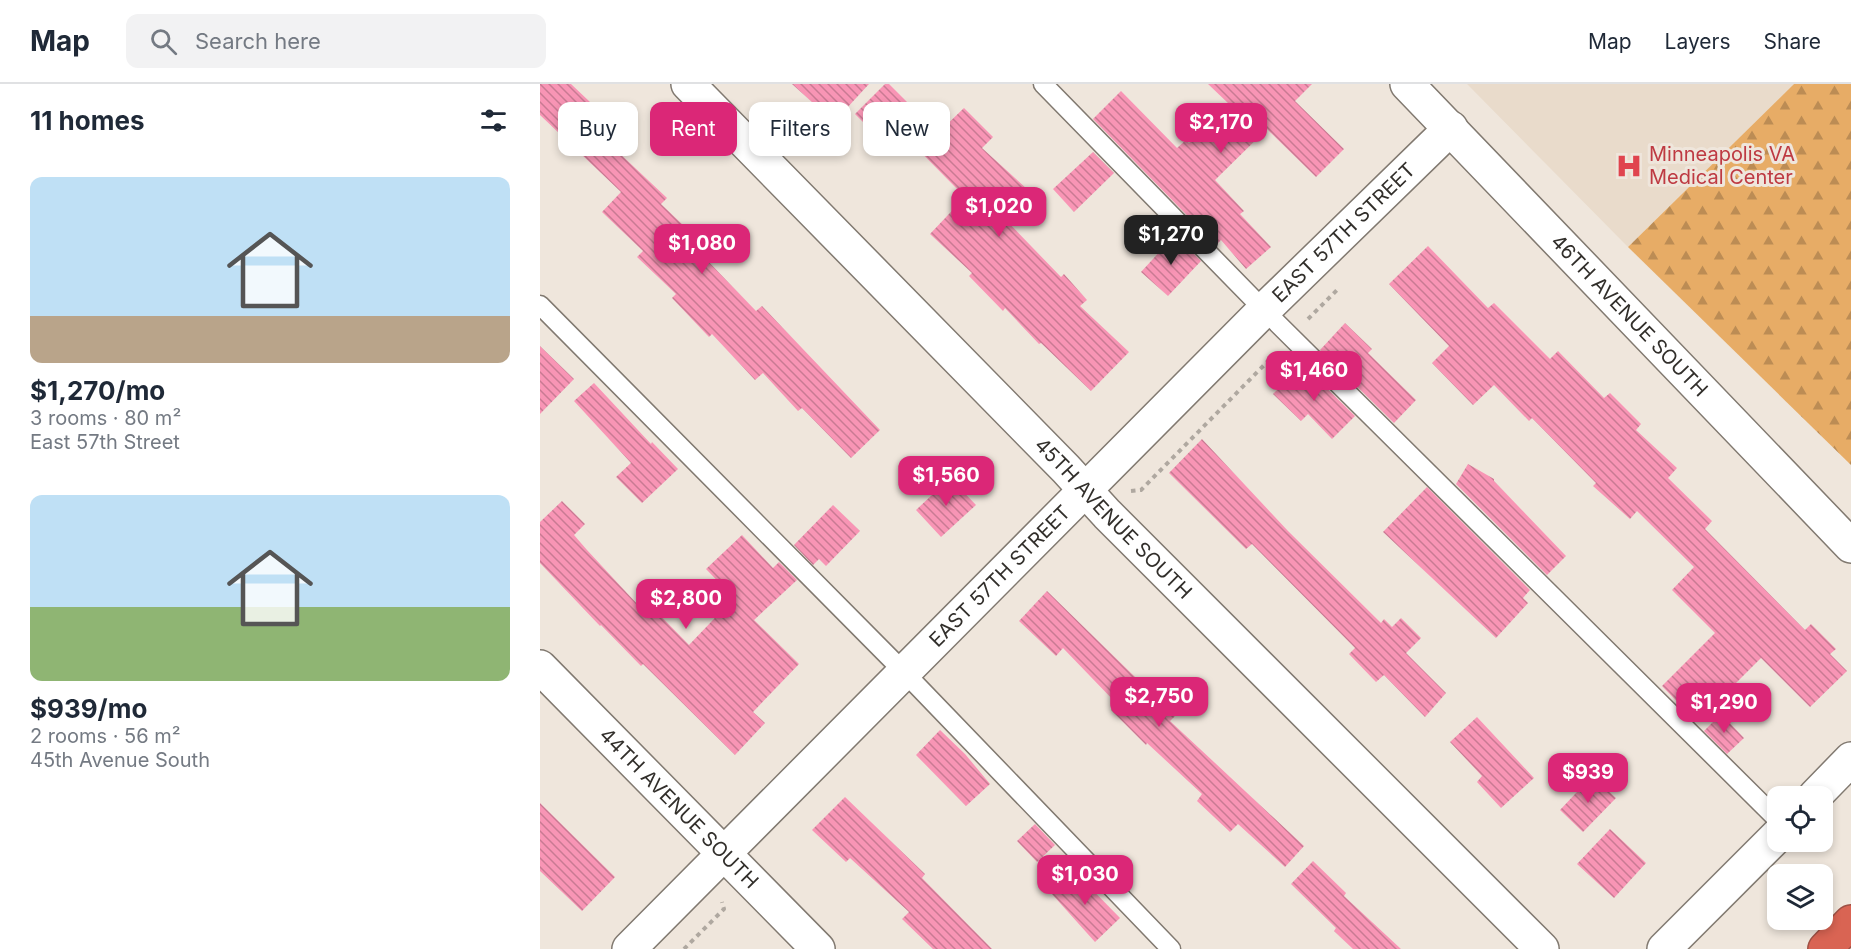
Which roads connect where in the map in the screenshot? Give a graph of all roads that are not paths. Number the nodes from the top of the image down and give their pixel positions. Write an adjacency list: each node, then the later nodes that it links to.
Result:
1 (688, 84): 7 (street, 45TH AVENUE SOUTH)
2 (1043, 84): 6 (lane)
3 (1407, 84): 4 (street, 46TH AVENUE SOUTH)
4 (1451, 128): 6 (street, EAST 57TH STREET); 8 (street, 46TH AVENUE SOUTH)
5 (540, 305): 10 (lane)
6 (1264, 310): 7 (street, EAST 57TH STREET); 13 (lane)
7 (1085, 490): 10 (street, EAST 57TH STREET); 20 (street, 45TH AVENUE SOUTH)
8 (1851, 546)
9 (540, 667): 15 (street, 44TH AVENUE SOUTH)
10 (903, 672): 15 (street, EAST 57TH STREET); 19 (lane)
11 (1851, 759): 12 (street)
12 (1825, 786)
13 (1767, 808)
14 (1767, 846): 21 (street)
15 (725, 854): 17 (street, EAST 57TH STREET); 18 (street, 44TH AVENUE SOUTH)
16 (1851, 922): 22 (highway)
17 (629, 949)
18 (818, 949)
19 (1171, 949)
20 (1542, 949)
21 (1664, 949)
22 (1826, 949)

